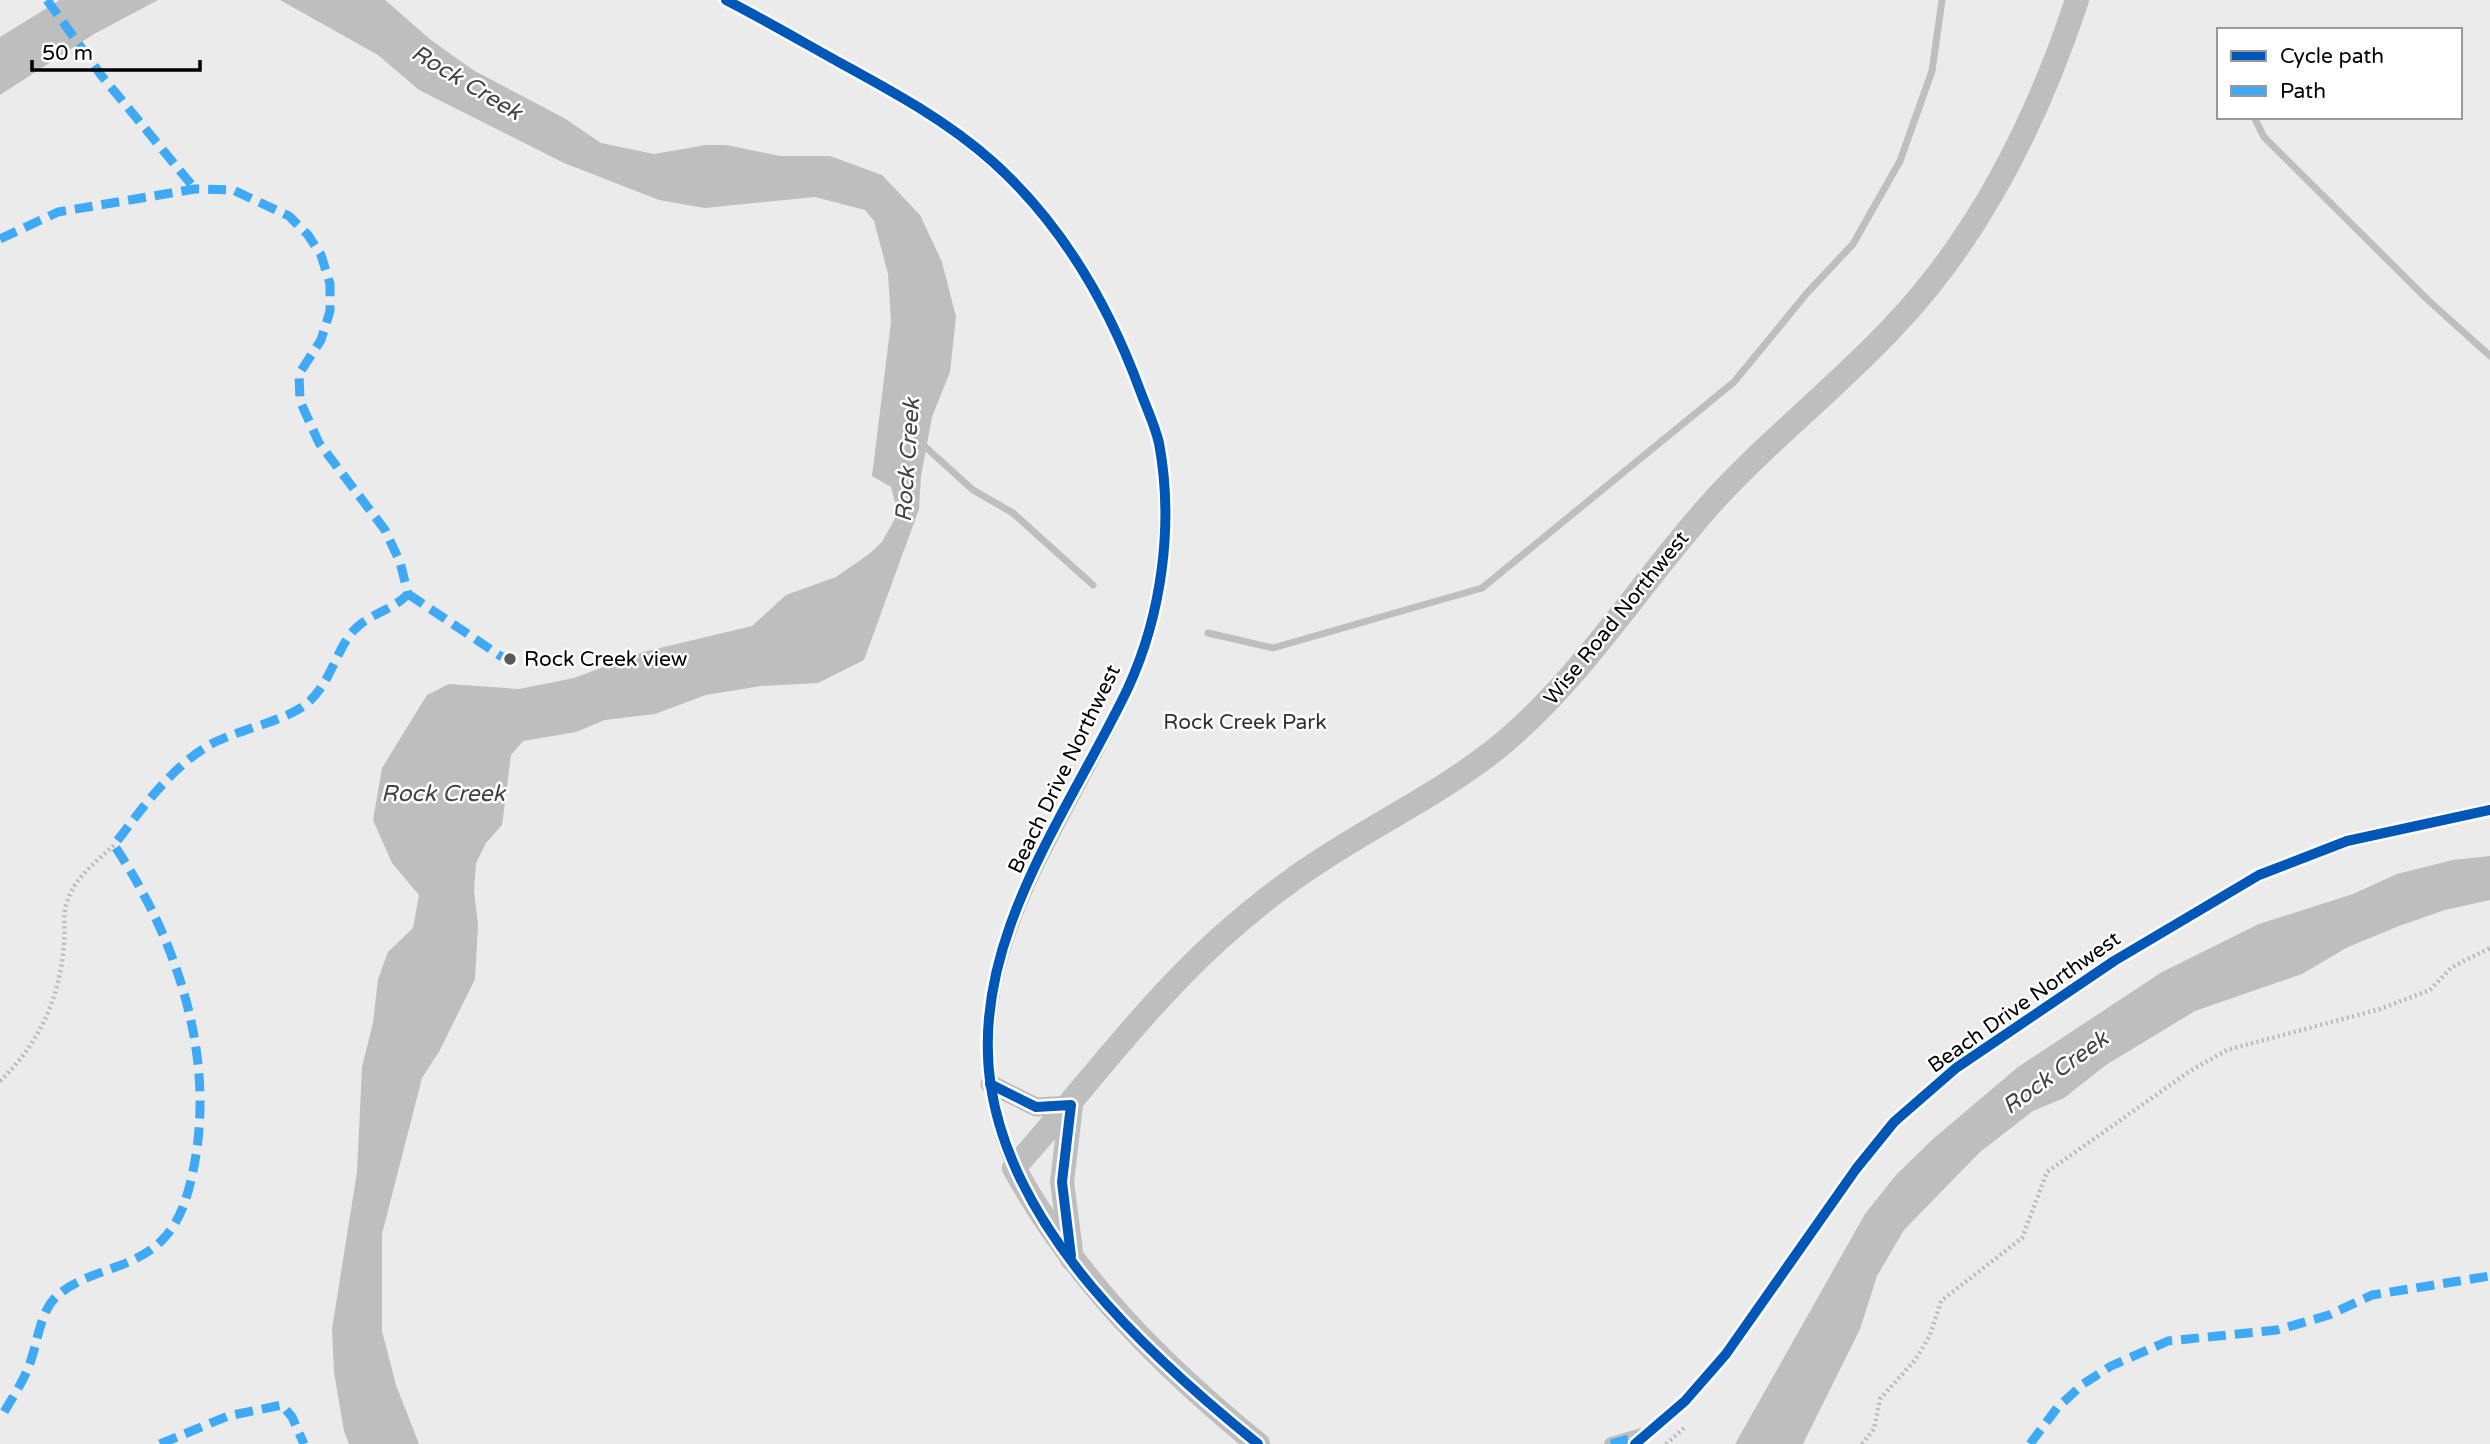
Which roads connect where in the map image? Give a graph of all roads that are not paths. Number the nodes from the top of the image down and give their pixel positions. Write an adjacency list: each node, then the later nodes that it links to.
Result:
1 (726, 0): 4 (street, Beach Drive Northwest)
2 (2077, 0): 5 (street, Wise Road Northwest)
3 (2490, 810): 8 (street, Beach Drive Northwest)
4 (990, 1084): 5 (street); 6 (street, Beach Drive Northwest)
5 (1070, 1105): 6 (street, Wise Road Northwest); 7 (street)
6 (1014, 1168): 7 (street, Beach Drive Northwest)
7 (1072, 1259): 9 (street, Beach Drive Northwest)
8 (1638, 1440): 10 (street, Beach Drive Northwest)
9 (1258, 1444)
10 (1611, 1444)

